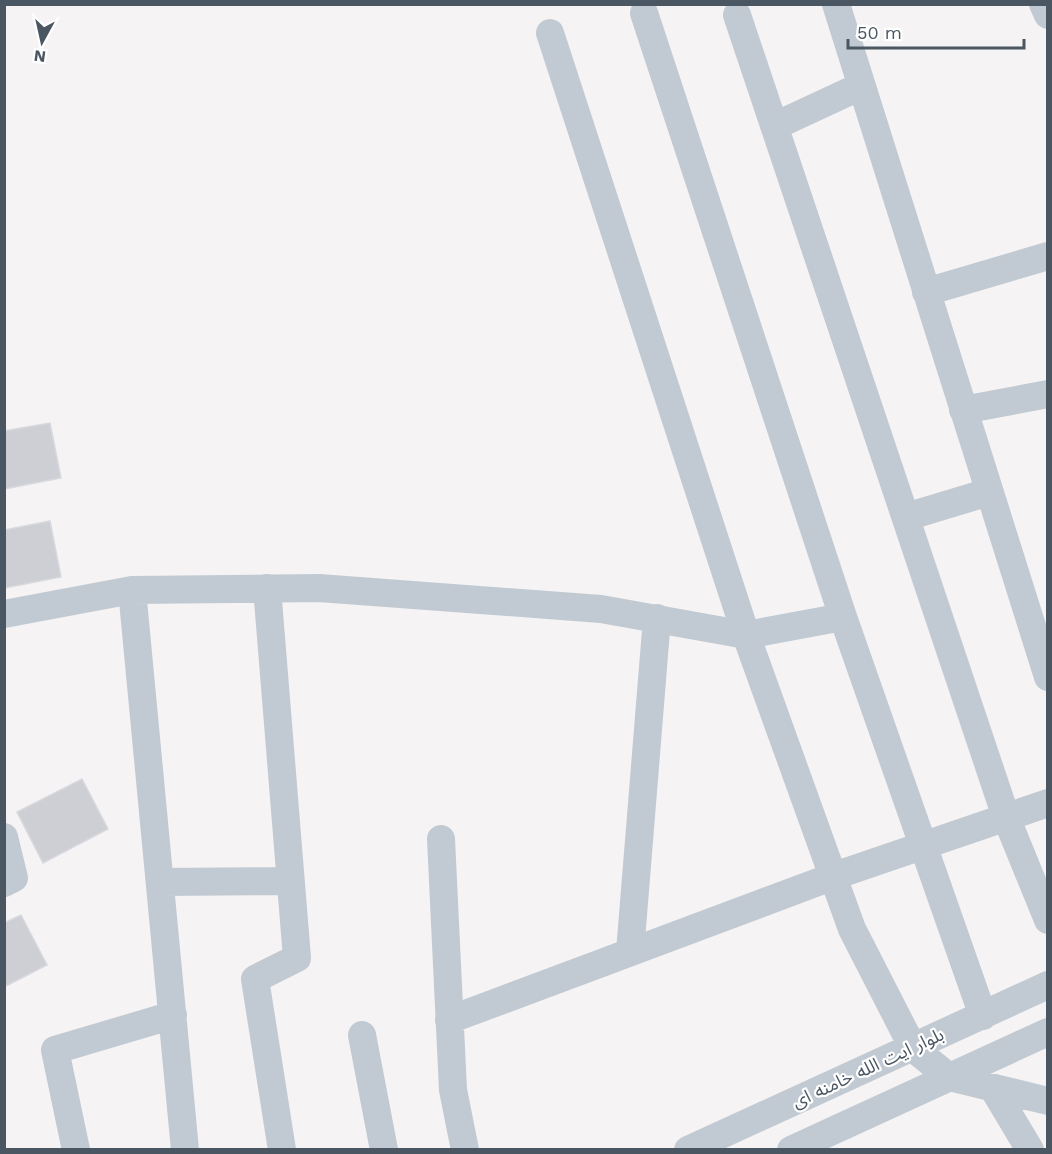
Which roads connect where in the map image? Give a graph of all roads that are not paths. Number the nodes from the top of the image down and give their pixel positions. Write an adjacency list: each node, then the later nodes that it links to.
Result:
1 (836, 4): 7 (street)
2 (1043, 4): 5 (street)
3 (644, 13): 19 (street)
4 (737, 15): 8 (street)
5 (1047, 15)
6 (550, 33): 21 (street)
7 (861, 86): 8 (street); 10 (street)
8 (775, 126): 14 (street)
9 (1047, 256): 10 (street)
10 (926, 292): 12 (street)
11 (1047, 394): 12 (street)
12 (963, 410): 13 (street)
13 (989, 492): 14 (street); 17 (street)
14 (906, 517): 24 (street)
15 (267, 588): 16 (street); 20 (street); 29 (street)
16 (132, 590): 18 (street); 30 (street)
17 (1036, 600): 22 (street)
18 (4, 614)
19 (843, 617): 21 (street); 27 (street)
20 (657, 618): 21 (street); 33 (street)
21 (746, 634): 28 (street)
22 (1047, 677)
23 (1047, 803): 24 (street)
24 (1006, 817): 27 (street); 32 (street)
25 (4, 837): 31 (street)
26 (441, 839): 37 (street)
27 (922, 846): 28 (street); 36 (street)
28 (834, 876): 33 (street); 40 (street)
29 (290, 881): 30 (street); 46 (street)
30 (160, 882): 35 (street)
31 (4, 883)
32 (1047, 920)
33 (630, 952): 37 (street)
34 (1047, 986): 36 (street, بلوار ایت الله خامنه ای)
35 (172, 1015): 44 (street); 45 (street)
36 (982, 1016): 40 (street, بلوار ایت الله خامنه ای)
37 (449, 1020): 48 (street)
38 (1047, 1032): 41 (street)
39 (362, 1035): 47 (street)
40 (913, 1048): 41 (street); 49 (street, بلوار ایت الله خامنه ای)
41 (949, 1077): 42 (street); 50 (street)
42 (993, 1088): 43 (street); 51 (street)
43 (1047, 1101)
44 (76, 1149)
45 (185, 1149)
46 (282, 1149)
47 (384, 1149)
48 (465, 1149)
49 (687, 1149)
50 (791, 1149)
51 (1030, 1149)

